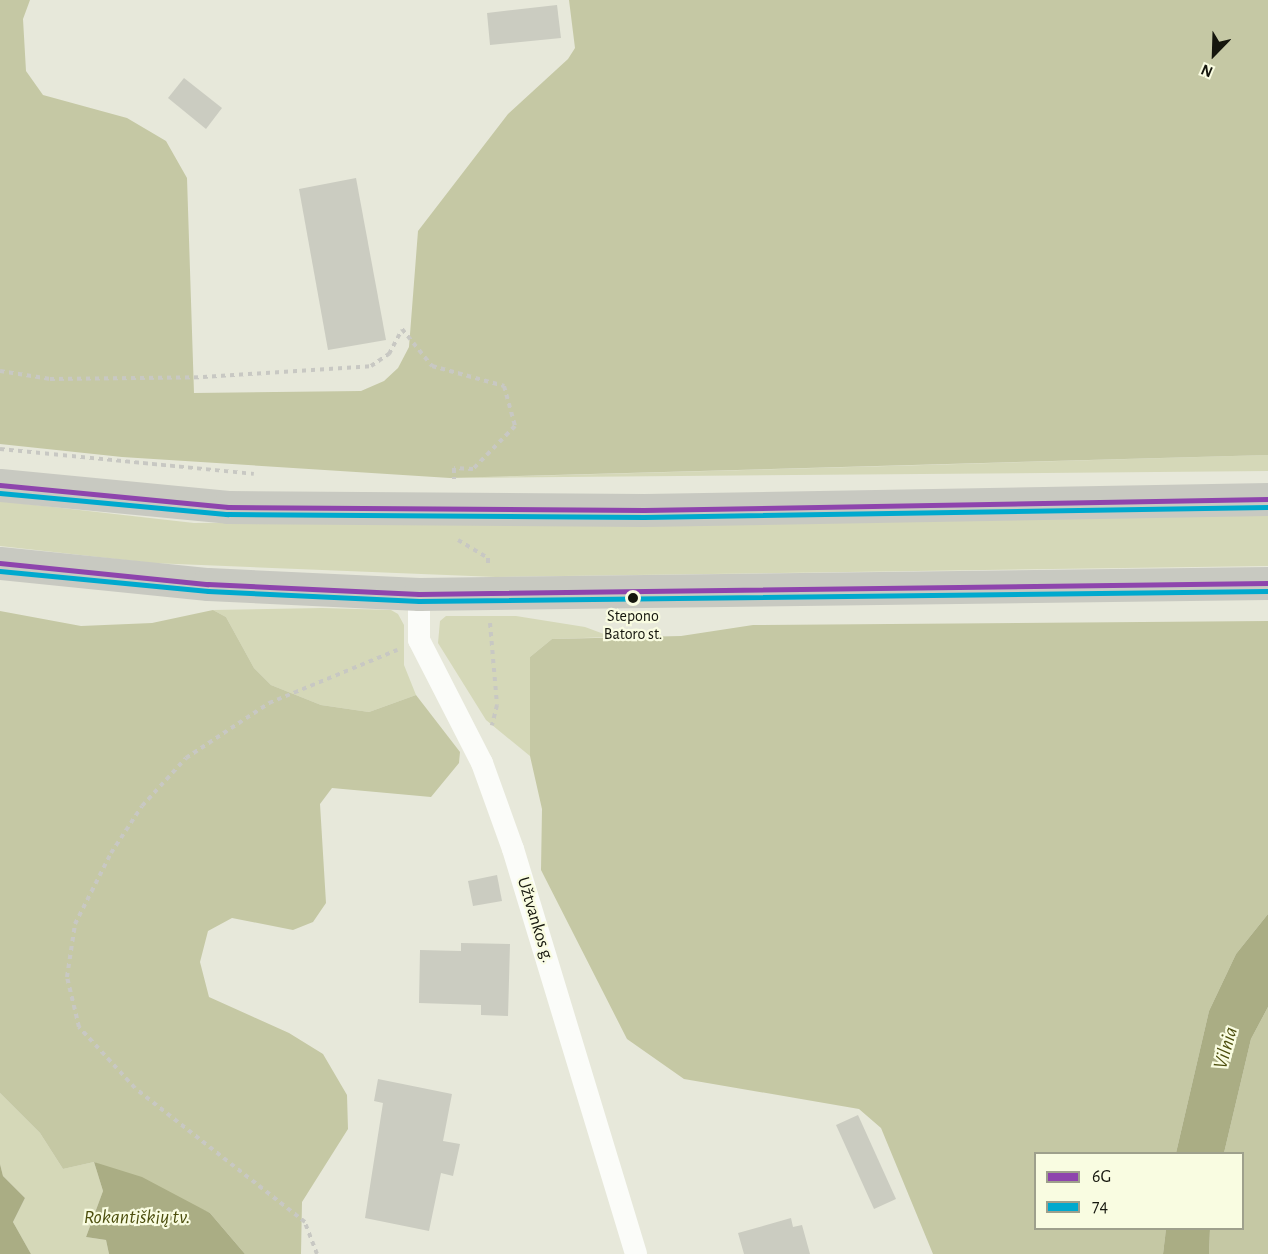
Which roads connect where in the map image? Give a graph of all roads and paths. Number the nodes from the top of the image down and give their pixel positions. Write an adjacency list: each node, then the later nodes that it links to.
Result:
1 (0, 371): 3 (path)
2 (0, 449): 4 (path)
3 (454, 468)
4 (266, 475)
5 (442, 483): 6 (path)
6 (454, 484)
7 (0, 485): 8 (main road)
8 (1268, 498)
9 (0, 563): 11 (main road)
10 (1268, 583): 12 (main road)
11 (419, 594): 12 (main road); 13 (street, Užtvankos g.)
12 (488, 594): 14 (path)
13 (419, 640): 14 (street, Užtvankos g.); 15 (path)
14 (482, 763): 16 (street, Užtvankos g.)
15 (317, 1254)
16 (636, 1254)

